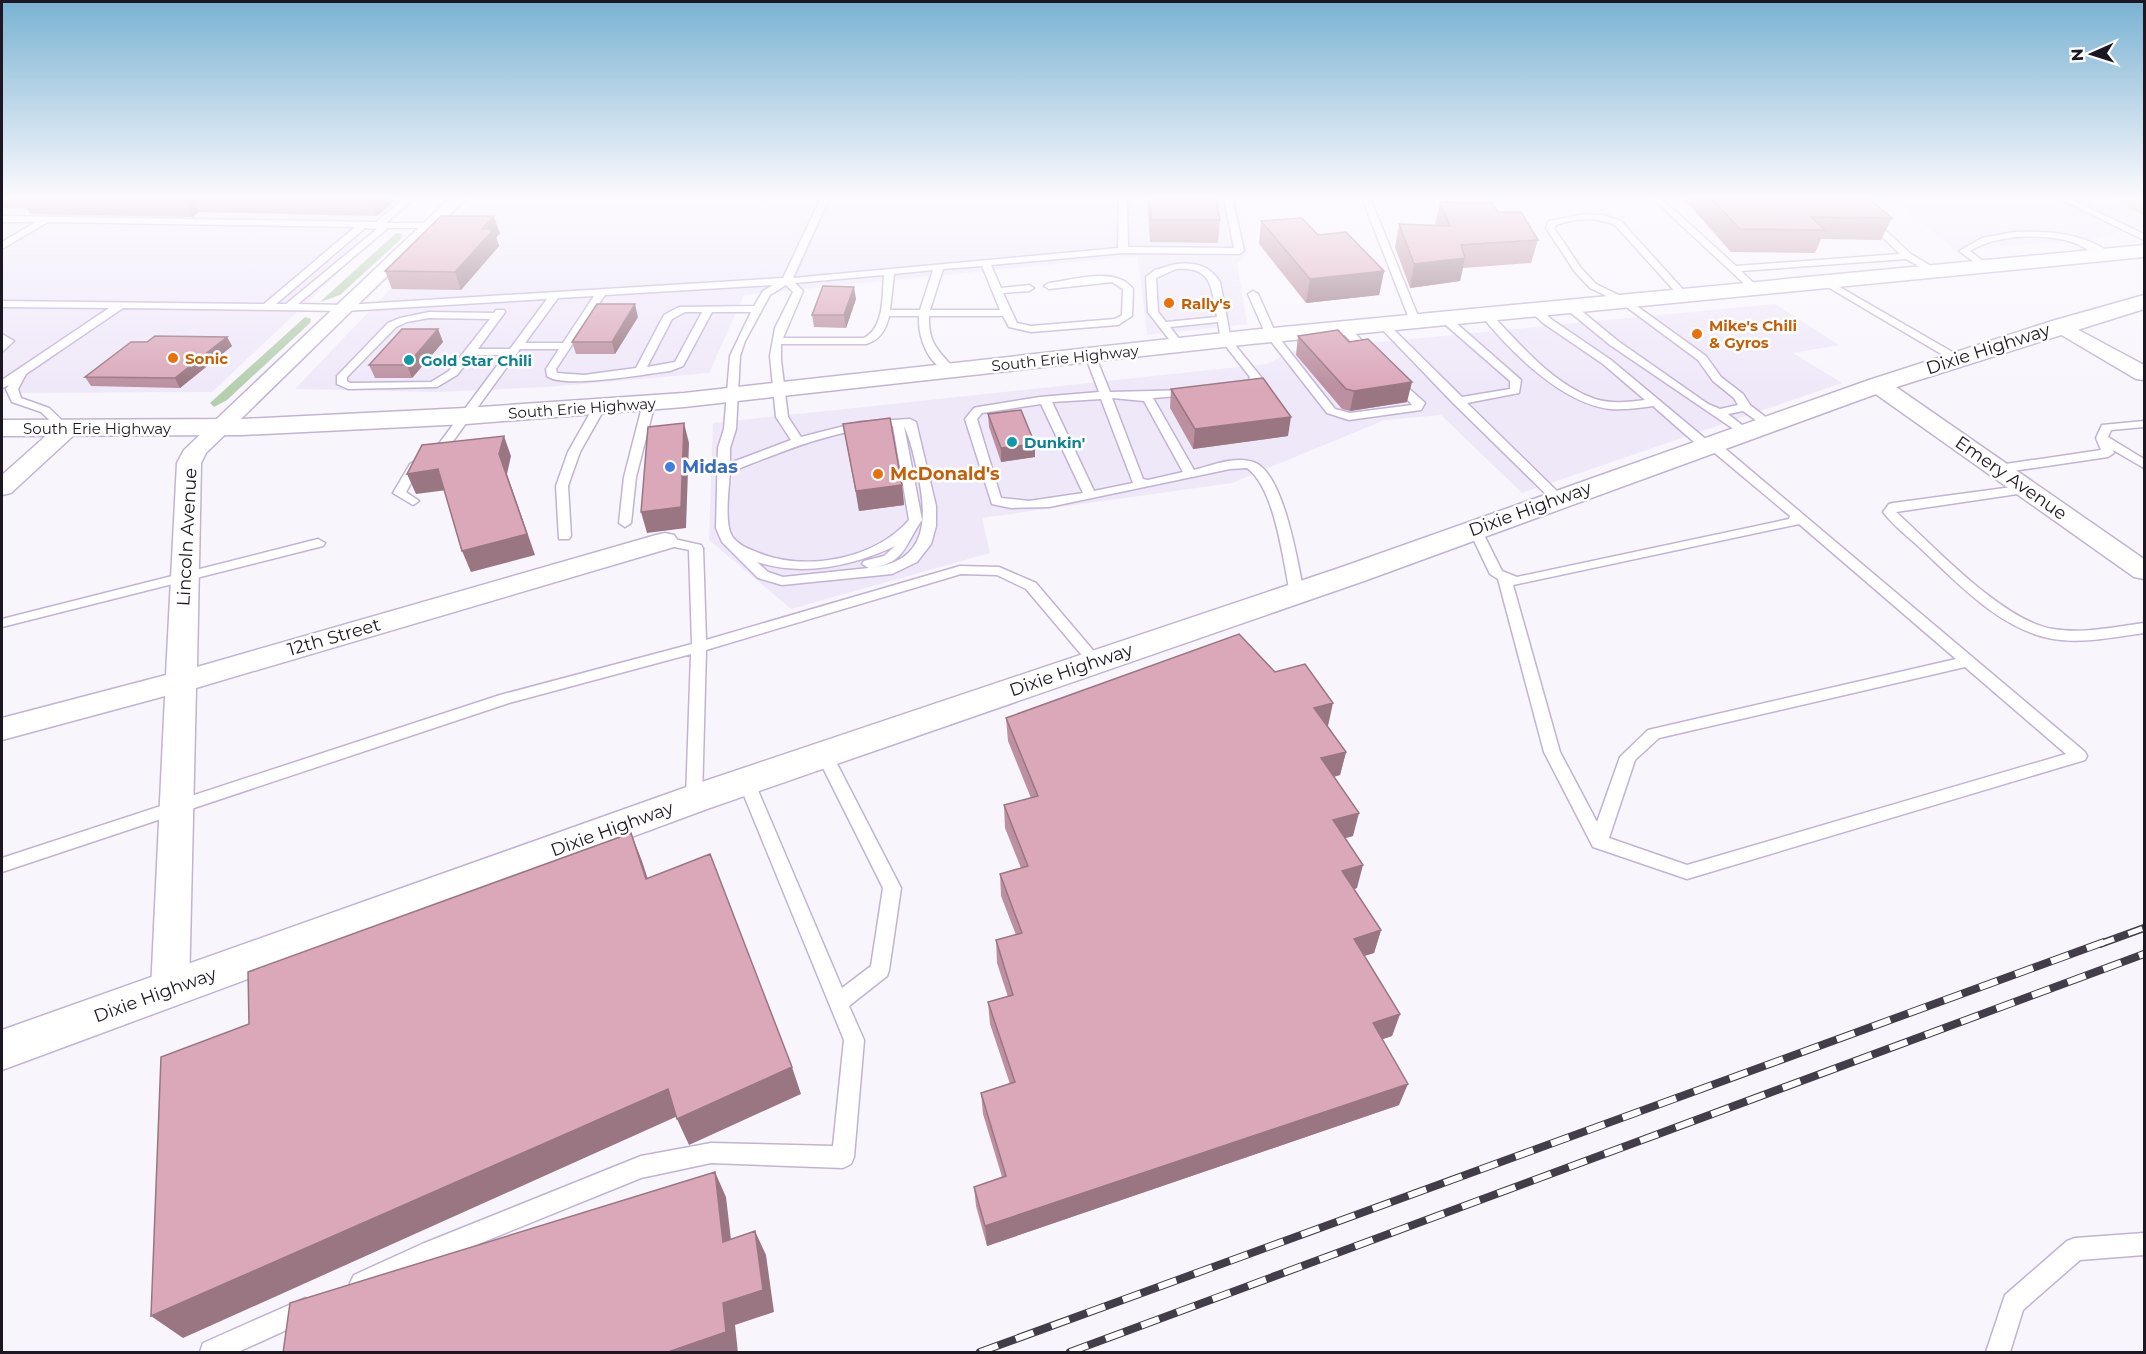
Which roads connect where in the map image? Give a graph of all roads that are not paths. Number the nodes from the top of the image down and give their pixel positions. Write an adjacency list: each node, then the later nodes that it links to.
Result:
1 (321, 261): 34 (lane)
2 (341, 261): 35 (lane)
3 (393, 261): 36 (street, Lincoln Avenue)
4 (796, 261): 18 (lane)
5 (995, 261): 13 (lane)
6 (1391, 261): 46 (lane)
7 (1572, 261): 29 (lane)
8 (1652, 261): 26 (lane)
9 (1725, 261): 15 (lane)
10 (1839, 261): 15 (lane)
11 (1918, 261): 16 (lane)
12 (2031, 261): 16 (main road, South Erie Highway)
13 (986, 262): 14 (lane); 23 (lane)
14 (939, 267): 17 (lane); 41 (lane)
15 (1734, 269): 22 (lane)
16 (1934, 270): 19 (main road, South Erie Highway)
17 (889, 272): 18 (lane); 40 (lane)
18 (787, 281): 24 (lane); 38 (lane); 54 (lane)
19 (1824, 281): 22 (main road, South Erie Highway); 61 (lane)
20 (1049, 286): 42 (lane)
21 (1029, 288): 23 (lane)
22 (1754, 288): 26 (main road, South Erie Highway)
23 (998, 291): 42 (lane)
24 (601, 293): 27 (lane); 56 (lane)
25 (1253, 294): 52 (lane)
26 (1683, 295): 29 (main road, South Erie Highway)
27 (554, 296): 28 (lane); 58 (lane)
28 (510, 298): 36 (lane); 44 (lane)
29 (1624, 301): 33 (main road, South Erie Highway); 80 (lane)
30 (2145, 302): 49 (main road, Dixie Highway)
31 (2, 304): 32 (lane)
32 (121, 305): 34 (lane); 64 (lane)
33 (1569, 306): 39 (main road, South Erie Highway); 86 (lane)
34 (267, 307): 35 (lane)
35 (289, 307): 36 (lane)
36 (345, 308): 83 (street, Lincoln Avenue)
37 (709, 309): 38 (lane); 63 (lane); 63 (lane)
38 (757, 309): 71 (lane)
39 (1534, 309): 43 (main road, South Erie Highway); 77 (lane)
40 (883, 313): 41 (lane); 54 (lane)
41 (924, 313): 42 (lane); 62 (lane)
42 (1006, 313)
43 (1485, 314): 45 (main road, South Erie Highway); 77 (lane)
44 (496, 316): 59 (lane); 59 (lane)
45 (1444, 318): 46 (main road, South Erie Highway); 74 (lane)
46 (1415, 321): 47 (main road, South Erie Highway)
47 (1382, 324): 50 (main road, South Erie Highway); 74 (lane)
48 (1162, 325): 51 (lane); 51 (lane); 55 (lane)
49 (2060, 326): 61 (main road, Dixie Highway); 65 (street)
50 (1344, 328): 52 (main road, South Erie Highway); 52 (lane)
51 (1224, 329): 52 (main road, South Erie Highway); 55 (main road, South Erie Highway); 68 (lane)
52 (1271, 335)
53 (2, 338): 57 (lane)
54 (777, 340): 69 (lane)
55 (1179, 345): 60 (main road, South Erie Highway)
56 (566, 346): 58 (lane); 63 (lane)
57 (2, 349)
58 (515, 349): 59 (lane); 79 (lane)
59 (470, 352)
60 (1090, 355): 62 (main road, South Erie Highway); 72 (lane)
61 (1958, 359): 67 (main road, Dixie Highway)
62 (950, 370): 69 (main road, South Erie Highway)
63 (639, 371)
64 (23, 373): 66 (lane); 85 (lane)
65 (2145, 374)
66 (2, 385)
67 (1878, 385): 80 (main road, Dixie Highway); 90 (street, Emery Avenue)
68 (1226, 389)
69 (781, 390): 71 (main road, South Erie Highway); 88 (lane)
70 (1204, 391): 73 (lane)
71 (734, 394): 76 (main road, South Erie Highway); 91 (lane)
72 (1105, 396): 73 (lane); 75 (lane); 93 (lane)
73 (1137, 396): 92 (lane)
74 (1457, 401): 97 (lane)
75 (1046, 402): 96 (lane); 96 (lane)
76 (649, 403): 78 (main road, South Erie Highway); 100 (lane)
77 (1654, 403): 86 (lane)
78 (600, 406): 79 (main road, South Erie Highway); 102 (lane)
79 (466, 416): 83 (main road, South Erie Highway); 98 (lane)
80 (1753, 421): 86 (main road, Dixie Highway)
81 (898, 422): 88 (lane); 105 (lane); 105 (lane)
82 (2145, 424): 87 (lane)
83 (219, 428): 85 (main road, South Erie Highway); 107 (street, Lincoln Avenue)
84 (3, 429): 85 (main road, South Erie Highway)
85 (66, 430): 94 (street)
86 (1712, 434): 97 (main road, Dixie Highway); 99 (lane)
87 (2102, 438): 89 (lane); 90 (lane)
88 (799, 442): 91 (lane)
89 (2145, 464)
90 (1999, 469): 95 (street, Emery Avenue)
91 (723, 470): 105 (lane)
92 (1191, 473): 93 (lane); 109 (lane)
93 (1147, 484): 96 (lane)
94 (2, 488)
95 (2027, 489): 106 (street, Emery Avenue); 111 (lane)
96 (1090, 495)
97 (1558, 499): 101 (main road, Dixie Highway)
98 (413, 501)
99 (1797, 515): 108 (lane); 113 (lane)
100 (625, 523)
101 (1475, 530): 108 (lane); 109 (main road, Dixie Highway)
102 (564, 536)
103 (665, 541): 112 (lane); 115 (street, 12th Street)
104 (318, 543): 107 (lane)
105 (739, 550)
106 (2145, 571)
107 (184, 578): 110 (lane); 115 (street, Lincoln Avenue)
108 (1505, 579): 121 (lane)
109 (1298, 592): 114 (main road, Dixie Highway)
110 (2, 623)
111 (2145, 628)
112 (699, 647): 114 (lane); 119 (lane); 120 (lane)
113 (1968, 661): 121 (lane); 121 (lane)
114 (1096, 662): 117 (main road, Dixie Highway)
115 (180, 682): 116 (street, 12th Street); 120 (street, Lincoln Avenue)
116 (2, 729)
117 (824, 754): 118 (main road, Dixie Highway); 124 (lane)
118 (746, 781): 119 (main road, Dixie Highway); 124 (lane)
119 (694, 799): 123 (main road, Dixie Highway)
120 (177, 808): 122 (lane); 123 (street, Lincoln Avenue)
121 (1599, 842)
122 (2, 865)
123 (170, 990): 125 (main road, Dixie Highway)
124 (838, 1003): 127 (lane)
125 (2, 1050)
126 (2145, 1244): 130 (lane)
127 (349, 1289)
128 (328, 1299): 129 (lane)
129 (212, 1353)
130 (1998, 1353)

